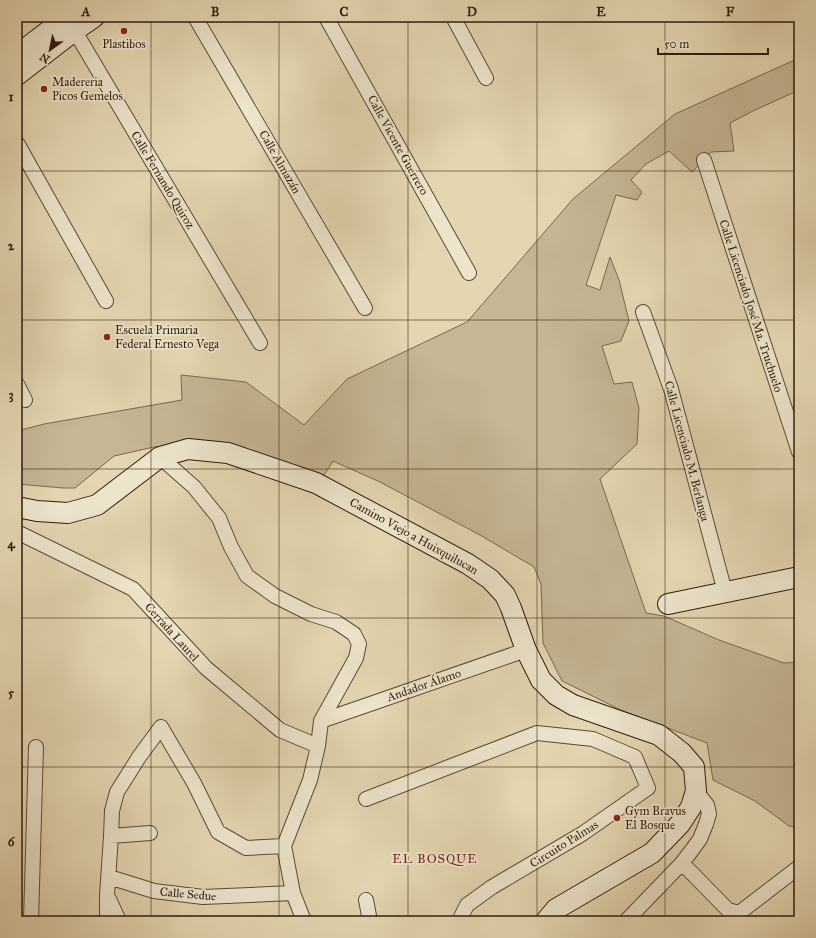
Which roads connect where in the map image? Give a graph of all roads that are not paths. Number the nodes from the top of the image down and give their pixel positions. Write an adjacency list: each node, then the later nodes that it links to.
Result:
1 (94, 17): 5 (main road)
2 (195, 17): 13 (street, Calle Almazán)
3 (326, 17): 11 (street, Calle Vicente Guerrero)
4 (453, 17): 8 (street)
5 (68, 21): 6 (main road); 7 (main road); 15 (street, Calle Fernando Quiroz)
6 (17, 55)
7 (17, 75)
8 (486, 78)
9 (17, 143): 12 (street)
10 (704, 160): 18 (street, Calle Licenciado José Ma. Truchuelo)
11 (469, 273)
12 (106, 301)
13 (365, 308)
14 (643, 312): 23 (street, Calle Licenciado M. Berlanga)
15 (260, 343)
16 (17, 384): 17 (street)
17 (25, 400)
18 (799, 452)
19 (160, 458): 20 (main road, Camino Viejo a Huixquilucan); 25 (main road, Camino Viejo a Huixquilucan); 26 (street)
20 (17, 507)
21 (17, 532): 27 (street, Cerrada Laurel)
22 (799, 577): 23 (main road)
23 (725, 592): 24 (main road)
24 (668, 604)
25 (526, 650): 26 (street, Andador Álamo); 29 (main road, Camino Viejo a Huixquilucan)
26 (321, 721): 27 (street)
27 (318, 746): 33 (street)
28 (36, 747): 40 (street)
29 (696, 791): 34 (street); 46 (main road, Camino Viejo a Huixquilucan)
30 (366, 799): 45 (street, Circuito Palmas)
31 (150, 833): 32 (street)
32 (111, 836): 33 (street); 36 (street)
33 (284, 846): 37 (street)
34 (682, 862): 35 (street); 47 (street)
35 (799, 867)
36 (108, 877): 37 (street, Calle Sedue); 38 (street)
37 (293, 893): 43 (street)
38 (107, 895): 41 (street); 42 (street)
39 (366, 900): 44 (street)
40 (31, 921)
41 (107, 921)
42 (119, 921)
43 (304, 921)
44 (370, 921)
45 (460, 921)
46 (546, 921)
47 (626, 921)

